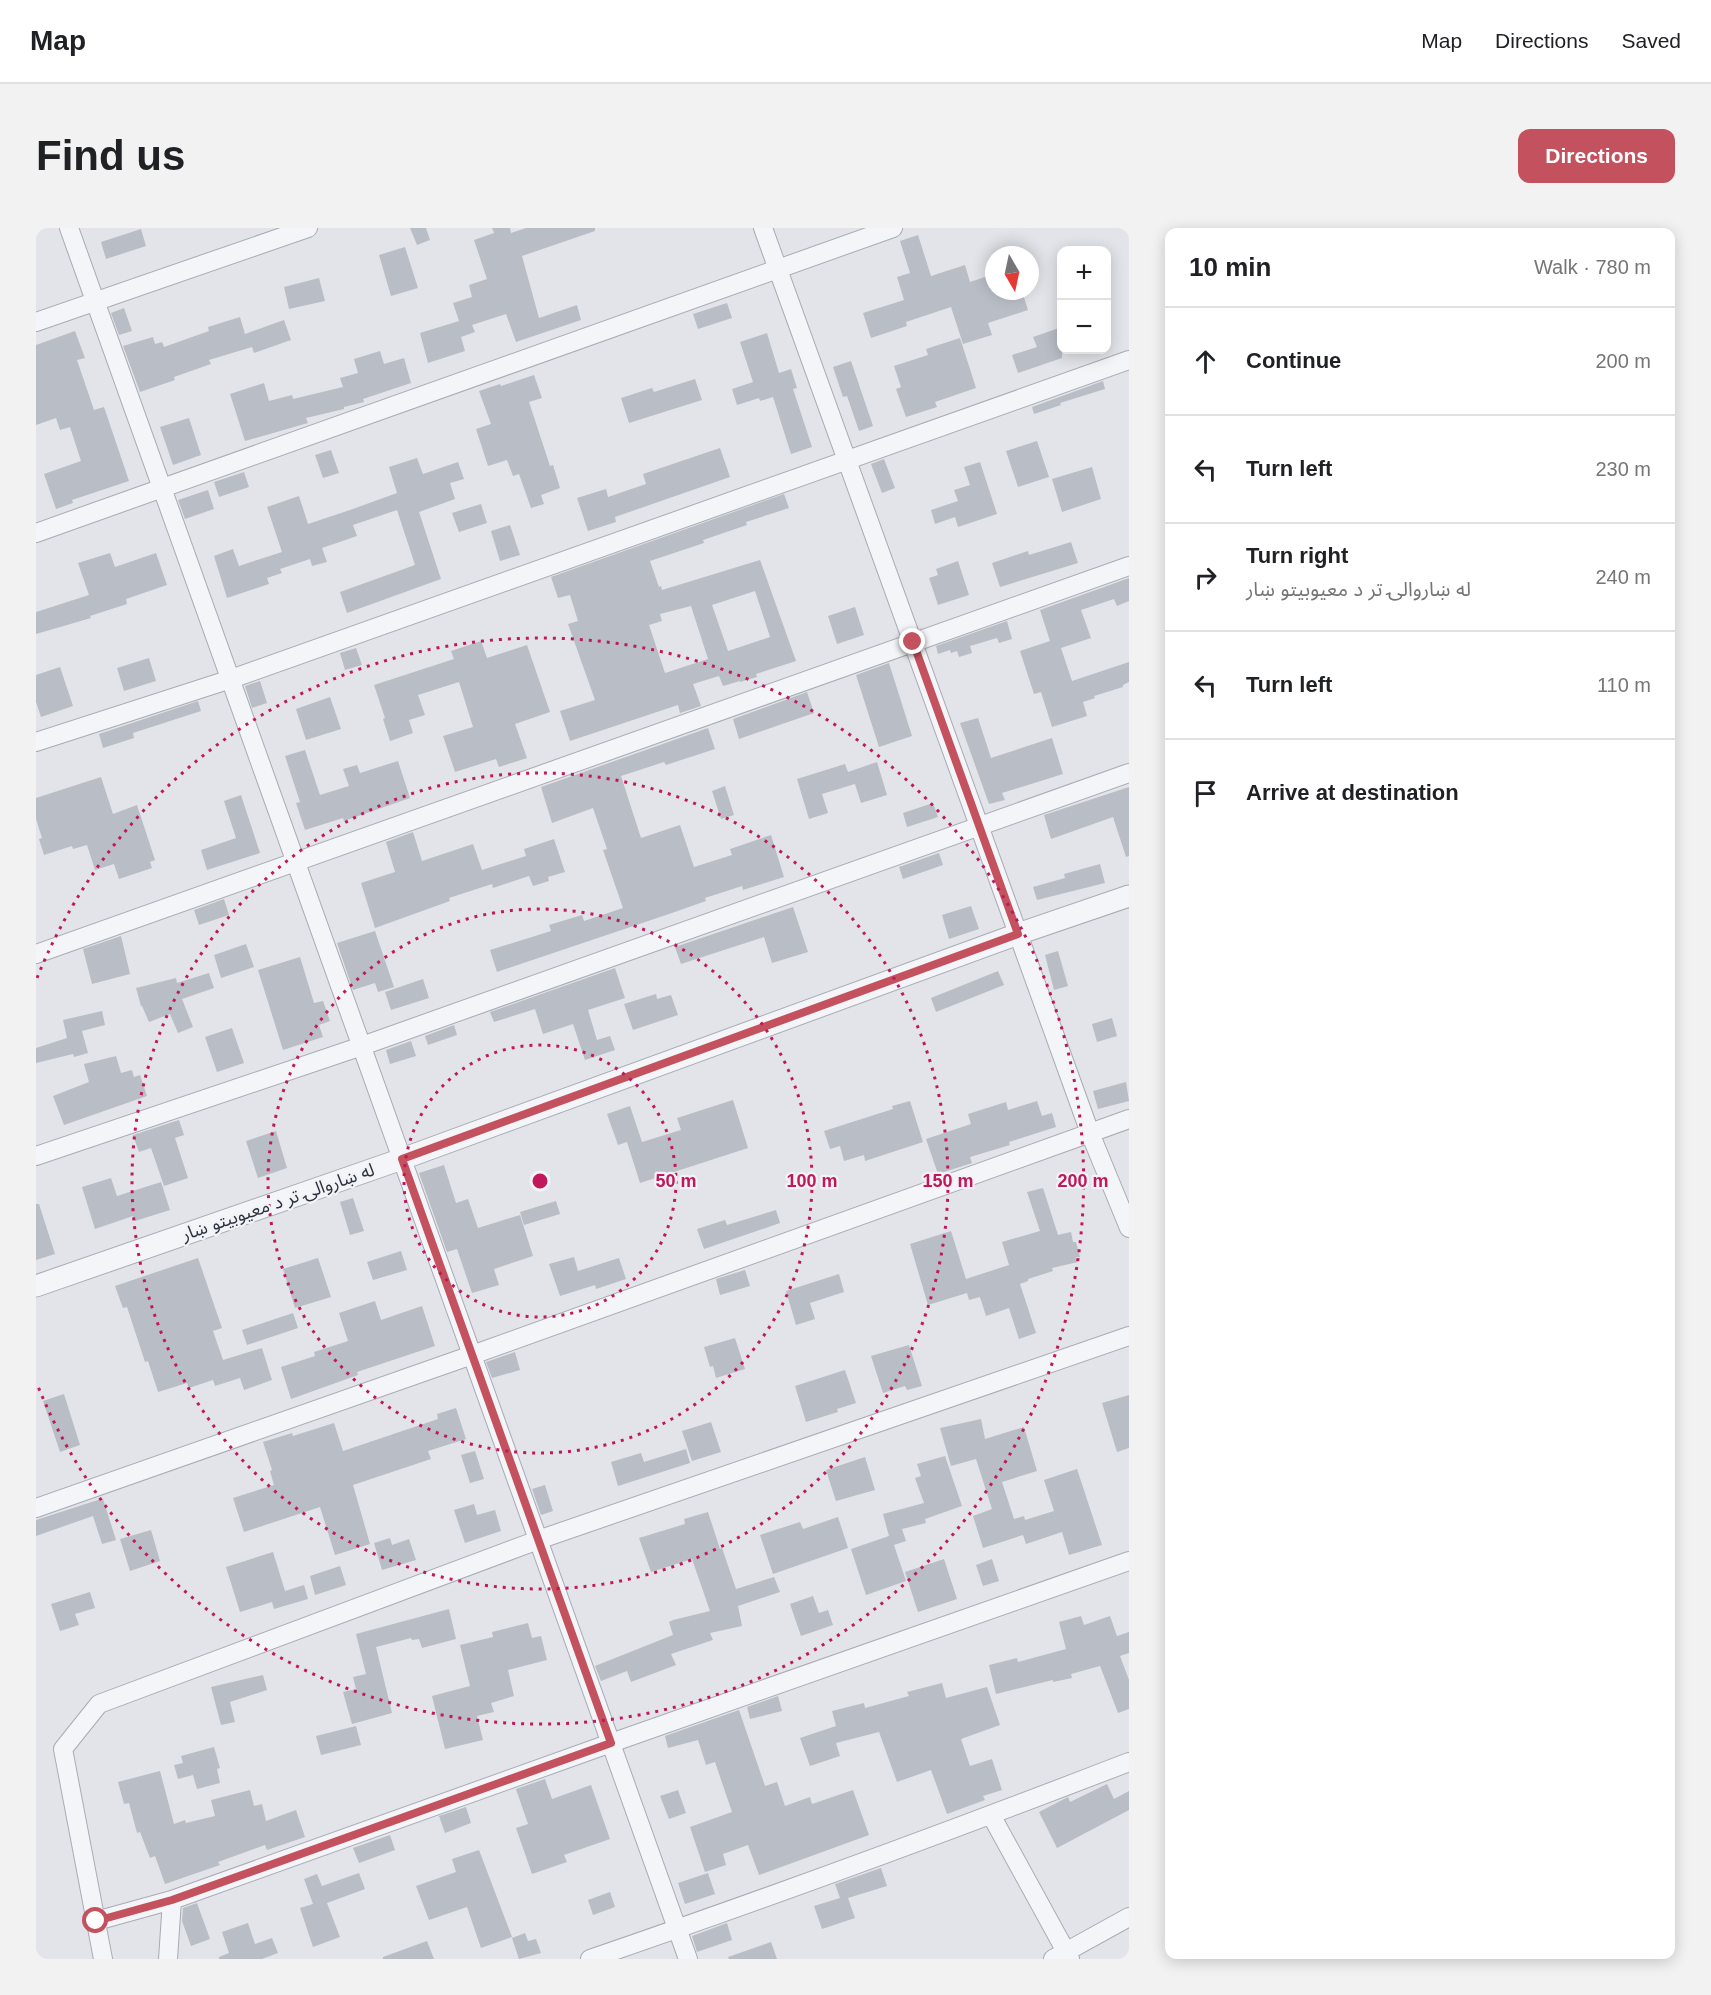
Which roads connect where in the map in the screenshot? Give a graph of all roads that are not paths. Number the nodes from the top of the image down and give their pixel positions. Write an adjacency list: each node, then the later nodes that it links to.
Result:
1 (69, 228): 6 (street)
2 (308, 228): 6 (street)
3 (764, 228): 5 (street)
4 (893, 228): 5 (street)
5 (778, 269): 9 (street); 10 (street)
6 (95, 301): 7 (street); 10 (street)
7 (36, 322)
8 (1129, 360): 9 (street)
9 (847, 460): 13 (street); 14 (street)
10 (162, 488): 11 (street); 14 (street)
11 (36, 533)
12 (1129, 566): 13 (street)
13 (913, 642): 17 (street); 18 (street)
14 (231, 679): 15 (street); 18 (street)
15 (36, 742)
16 (1129, 773): 17 (street)
17 (979, 826): 20 (street); 22 (street)
18 (296, 861): 21 (street); 22 (street)
19 (1129, 896): 20 (street, له ښاروالۍ تر د معیوبیتو ښار)
20 (1018, 934): 24 (street); 26 (street, له ښاروالۍ تر د معیوبیتو ښار)
21 (36, 954)
22 (362, 1046): 25 (street); 26 (street)
23 (1129, 1119): 24 (street)
24 (1090, 1133): 27 (street); 30 (street)
25 (36, 1156)
26 (402, 1159): 28 (street, له ښاروالۍ تر د معیوبیتو ښار); 30 (street)
27 (1129, 1228)
28 (36, 1286)
29 (1129, 1336): 32 (street)
30 (472, 1355): 31 (street); 32 (street)
31 (36, 1508)
32 (538, 1540): 34 (street); 39 (street)
33 (1129, 1561): 34 (street)
34 (611, 1743): 37 (street); 40 (street)
35 (1129, 1762): 36 (street)
36 (991, 1815): 40 (street); 41 (street)
37 (172, 1900): 39 (street); 43 (street)
38 (1129, 1917): 41 (street)
39 (96, 1921): 42 (street)
40 (677, 1929): 44 (street); 45 (street)
41 (1063, 1957)
42 (103, 1959)
43 (168, 1959)
44 (590, 1959)
45 (688, 1959)

